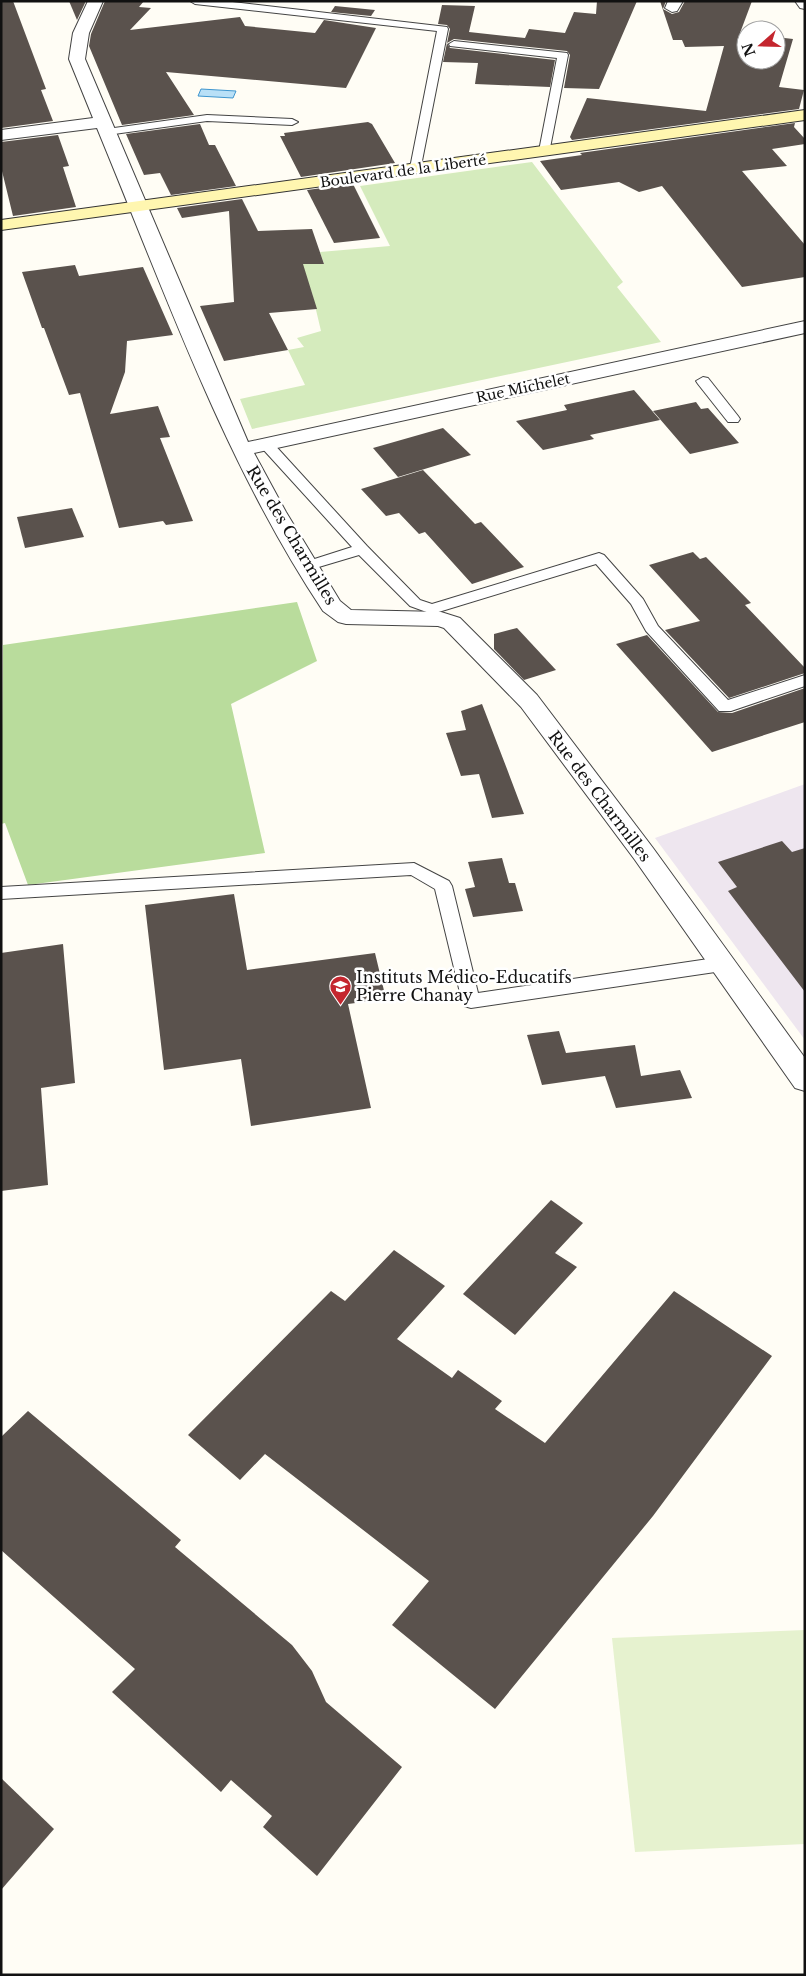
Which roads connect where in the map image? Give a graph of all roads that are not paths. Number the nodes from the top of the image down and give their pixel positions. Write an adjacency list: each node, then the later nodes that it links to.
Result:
1 (96, 1): 8 (street, Rue des Charmilles)
2 (195, 1): 11 (lane)
3 (802, 1): 4 (street)
4 (805, 5)
5 (454, 44): 10 (lane)
6 (805, 115): 10 (main road, Boulevard de la Liberté)
7 (292, 122): 8 (lane)
8 (105, 127): 9 (street); 12 (street, Rue des Charmilles)
9 (1, 135)
10 (545, 151): 11 (main road, Boulevard de la Liberté)
11 (412, 170): 12 (main road, Boulevard de la Liberté)
12 (139, 207): 13 (main road, Boulevard de la Liberté); 18 (street, Rue des Charmilles)
13 (1, 225)
14 (805, 327): 17 (street, Rue Michelet)
15 (703, 381): 16 (lane)
16 (733, 419)
17 (266, 444): 18 (street, Rue Michelet); 19 (lane)
18 (241, 450): 20 (street, Rue des Charmilles)
19 (362, 549): 20 (lane); 21 (lane)
20 (307, 566): 21 (street, Rue des Charmilles)
21 (421, 612): 22 (lane); 24 (street, Rue des Charmilles)
22 (805, 680)
23 (1, 893): 24 (lane)
24 (722, 964): 25 (street, Rue des Charmilles)
25 (805, 1080)

